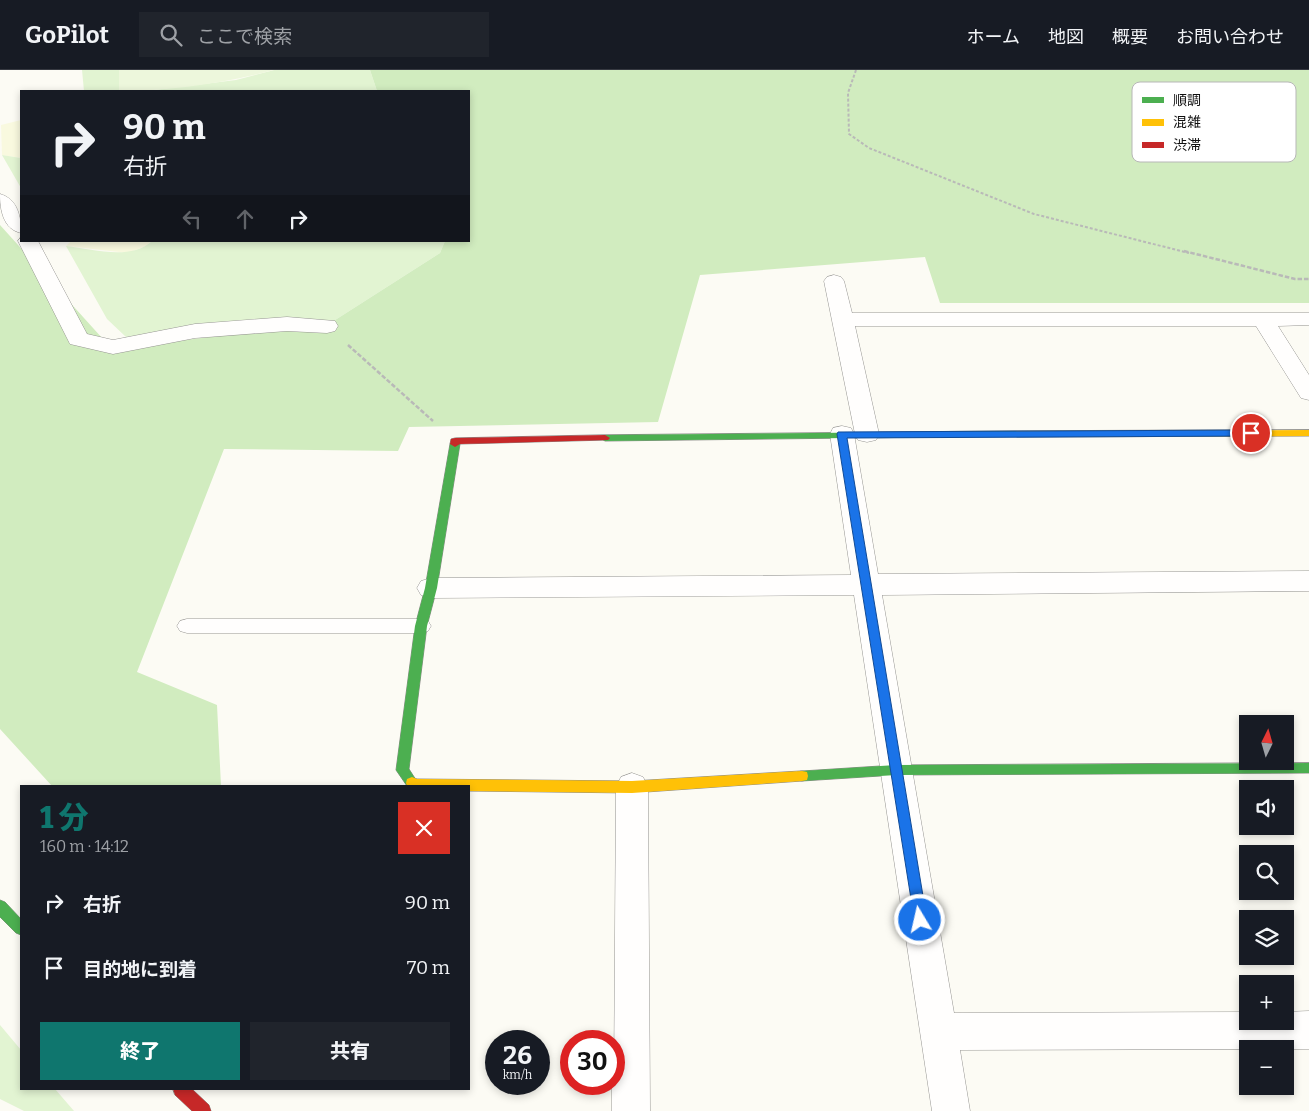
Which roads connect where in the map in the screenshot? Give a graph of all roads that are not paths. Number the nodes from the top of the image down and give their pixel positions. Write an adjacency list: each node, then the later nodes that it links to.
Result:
1 (0, 200): 2 (street)
2 (20, 226)
3 (29, 242): 8 (street)
4 (834, 281): 7 (street)
5 (1263, 319): 6 (street); 7 (street); 9 (street)
6 (1309, 319)
7 (842, 320): 11 (street)
8 (327, 326)
9 (1309, 393)
10 (1309, 433): 11 (street)
11 (854, 434): 13 (street); 14 (street)
12 (1309, 581): 13 (street)
13 (866, 584): 14 (street); 18 (street)
14 (431, 588): 16 (street)
15 (187, 626): 16 (lane)
16 (421, 626): 19 (street)
17 (1309, 768): 18 (street)
18 (896, 770): 21 (street); 25 (street)
19 (413, 785)
20 (470, 786): 21 (street)
21 (632, 787): 28 (street)
22 (0, 907): 23 (street)
23 (20, 927)
24 (1309, 1030): 25 (street)
25 (938, 1032): 29 (street)
26 (182, 1090): 27 (street)
27 (203, 1111)
28 (631, 1111)
29 (951, 1111)

